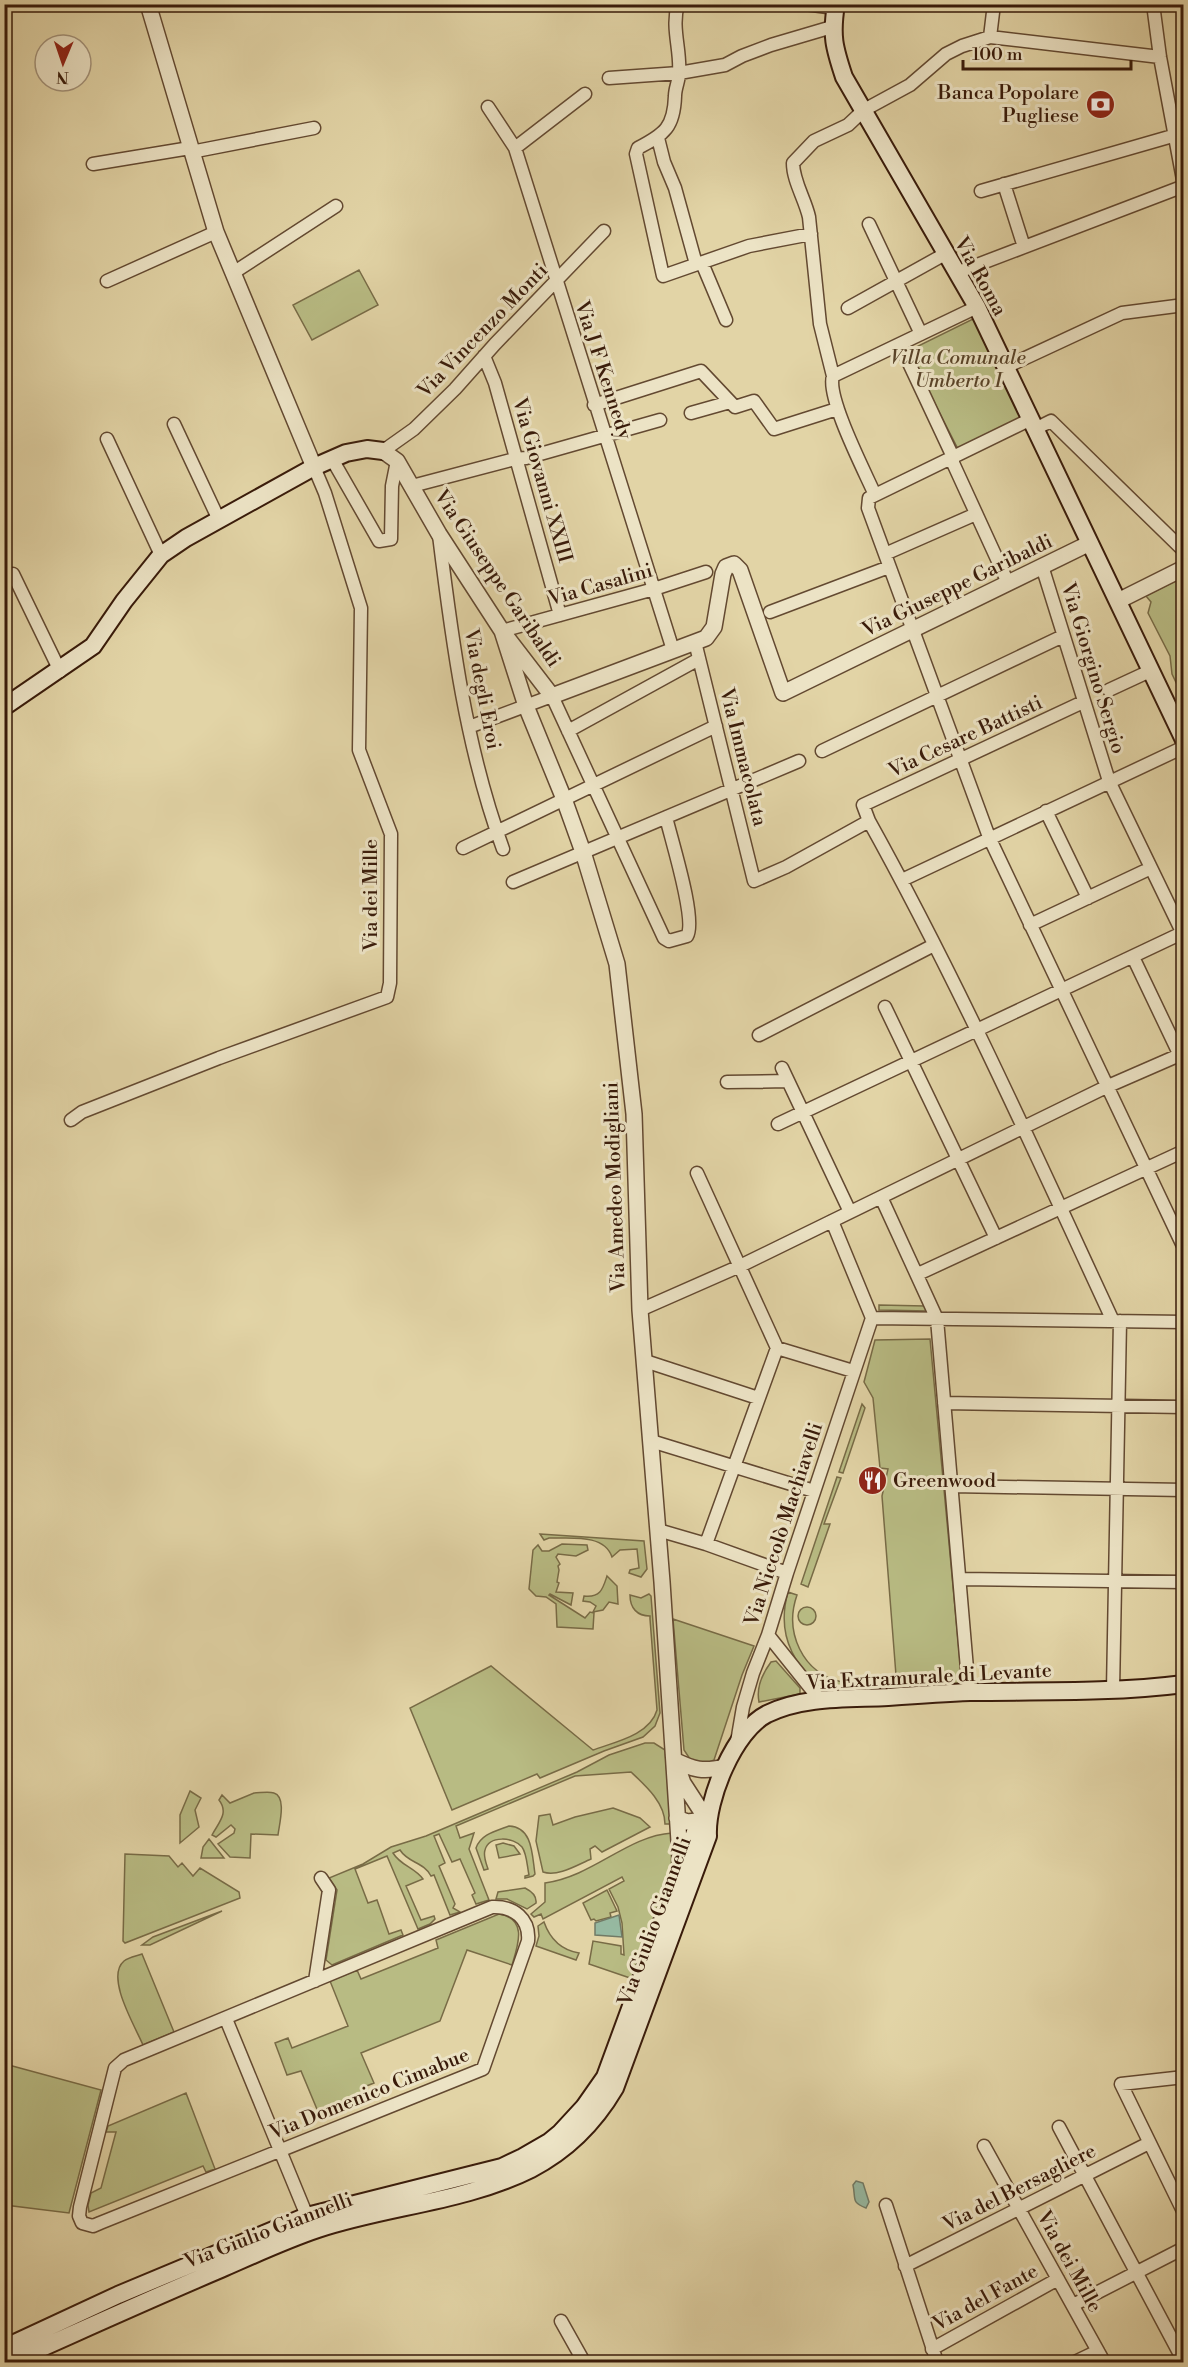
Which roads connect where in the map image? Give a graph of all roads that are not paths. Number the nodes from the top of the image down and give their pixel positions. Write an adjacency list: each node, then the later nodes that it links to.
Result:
1 (148, 4): 19 (street)
2 (678, 4): 10 (street)
3 (805, 4): 6 (street)
4 (993, 4): 8 (street)
5 (1153, 4): 9 (street)
6 (836, 6): 7 (main road, Via Roma)
7 (832, 27): 10 (street); 14 (main road, Via Roma)
8 (990, 37): 9 (street); 14 (street)
9 (1160, 57): 16 (street)
10 (680, 73): 11 (street); 17 (street)
11 (609, 78)
12 (585, 94): 18 (street)
13 (488, 107): 18 (street, Via J F Kennedy)
14 (864, 111): 28 (street); 30 (main road, Via Roma)
15 (314, 128): 19 (street)
16 (1176, 135): 21 (street); 22 (street)
17 (658, 138): 31 (street); 31 (street)
18 (515, 148): 35 (street, Via J F Kennedy)
19 (190, 150): 20 (street); 27 (street)
20 (93, 164)
21 (1004, 184): 23 (street); 29 (street)
22 (1184, 185): 29 (street)
23 (981, 191)
24 (336, 206): 32 (street)
25 (868, 224): 36 (street)
26 (604, 231): 35 (street, Via Vincenzo Monti)
27 (216, 232): 32 (street); 34 (street)
28 (811, 234): 31 (street); 45 (street)
29 (1024, 247): 33 (street)
30 (945, 254): 33 (main road, Via Roma); 36 (street)
31 (699, 263): 40 (street)
32 (233, 273): 60 (street)
33 (956, 273): 38 (main road, Via Roma)
34 (107, 281)
35 (555, 282): 43 (street, Via Vincenzo Monti); 47 (street, Via J F Kennedy)
36 (895, 282): 39 (street); 41 (street)
37 (1184, 305): 44 (street)
38 (977, 307): 41 (street); 44 (main road, Via Roma)
39 (848, 308)
40 (726, 320)
41 (921, 334): 42 (street)
42 (900, 344): 45 (street); 56 (street)
43 (484, 356): 55 (street, Via Vincenzo Monti); 58 (street, Via Giovanni XXIII)
44 (1006, 367): 52 (main road, Via Roma)
45 (833, 376): 48 (street)
46 (730, 402): 47 (street); 48 (street); 49 (street)
47 (594, 405): 53 (street, Via J F Kennedy)
48 (837, 409): 62 (street)
49 (691, 413)
50 (660, 420): 53 (street)
51 (174, 424): 64 (street)
52 (1033, 424): 56 (street); 66 (main road, Via Roma); 67 (street)
53 (604, 436): 58 (street); 76 (street, Via J F Kennedy)
54 (107, 439): 69 (street)
55 (383, 451): 57 (main road); 59 (street, Via Giuseppe Garibaldi)
56 (953, 457): 62 (street); 63 (street)
57 (332, 459): 59 (street); 60 (main road)
58 (515, 459): 61 (street); 79 (street, Via Giovanni XXIII)
59 (397, 461): 61 (street, Via Giuseppe Garibaldi)
60 (314, 466): 64 (main road); 134 (street, Via dei Mille)
61 (412, 486): 65 (street, Via Giuseppe Garibaldi)
62 (875, 495): 68 (street)
63 (976, 514): 68 (street); 75 (street)
64 (219, 520): 69 (main road)
65 (439, 534): 80 (street, Via Giuseppe Garibaldi); 95 (street, Via degli Eroi)
66 (1090, 543): 70 (street, Via Giuseppe Garibaldi); 77 (main road, Via Roma)
67 (1184, 551)
68 (885, 554): 71 (street)
69 (161, 555): 86 (main road)
70 (1042, 566): 75 (street, Via Giuseppe Garibaldi); 82 (street, Via Giorgino Sergio)
71 (889, 567): 78 (street); 81 (street)
72 (1184, 568): 77 (street)
73 (706, 572): 76 (street, Via Casalini)
74 (13, 574): 86 (street)
75 (1008, 583): 81 (street, Via Giuseppe Garibaldi)
76 (654, 589): 79 (street, Via Casalini); 84 (street, Via J F Kennedy)
77 (1118, 601): 87 (main road, Via Roma)
78 (770, 612)
79 (560, 615): 80 (street, Via Casalini)
80 (502, 631): 89 (street, Via Giuseppe Garibaldi); 92 (street, Via Amedeo Modigliani)
81 (912, 631): 83 (street, Via Giuseppe Garibaldi); 90 (street)
82 (1063, 636): 90 (street); 91 (street, Via Giorgino Sergio)
83 (695, 642): 84 (street, Via Giuseppe Garibaldi); 85 (street, Via Immacolata)
84 (673, 650): 89 (street, Via Giuseppe Garibaldi)
85 (699, 659): 94 (street, Via Immacolata); 96 (street)
86 (60, 671): 93 (main road)
87 (1150, 671): 88 (street); 97 (main road, Via Roma)
88 (1109, 690)
89 (552, 696): 92 (street); 96 (street)
90 (936, 697): 99 (street); 100 (street)
91 (1083, 702): 100 (street, Via Cesare Battisti); 102 (street, Via Giorgino Sergio)
92 (526, 706): 95 (street); 105 (street, Via Amedeo Modigliani)
93 (4, 707)
94 (716, 726): 103 (street); 104 (street, Via Immacolata)
95 (469, 727): 109 (street, Via degli Eroi)
96 (568, 731): 103 (street)
97 (1184, 740)
98 (1184, 747): 102 (street)
99 (822, 751)
100 (959, 760): 108 (street, Via Cesare Battisti); 110 (street)
101 (799, 761): 104 (street)
102 (1109, 781): 106 (street); 115 (street, Via Giorgino Sergio)
103 (593, 785): 105 (street); 111 (street)
104 (731, 789): 107 (street); 108 (street, Via Immacolata)
105 (564, 799): 109 (street); 114 (street, Via Amedeo Modigliani)
106 (1046, 811): 110 (street); 118 (street)
107 (666, 817): 111 (street); 111 (street)
108 (869, 821): 116 (street)
109 (497, 832): 112 (street); 113 (street, Via degli Eroi)
110 (989, 837): 116 (street); 119 (street)
111 (618, 838): 114 (street)
112 (463, 848)
113 (503, 849)
114 (583, 852): 117 (street); 150 (street, Via Amedeo Modigliani)
115 (1151, 868): 118 (street); 120 (street, Via Giorgino Sergio)
116 (902, 880): 121 (street)
117 (513, 882)
118 (1088, 898): 119 (street)
119 (1030, 925): 123 (street)
120 (1183, 934): 122 (street)
121 (934, 945): 125 (street); 126 (street)
122 (1133, 957): 123 (street); 127 (street)
123 (1060, 990): 125 (street); 132 (street)
124 (885, 1007): 128 (street)
125 (976, 1029): 128 (street); 136 (street)
126 (759, 1035)
127 (1182, 1057): 132 (street)
128 (911, 1063): 133 (street); 138 (street)
129 (782, 1068): 130 (street)
130 (788, 1080): 131 (street); 133 (street)
131 (727, 1082)
132 (1106, 1088): 136 (street); 139 (street)
133 (803, 1111): 135 (street); 143 (street)
134 (71, 1120)
135 (778, 1124)
136 (1023, 1129): 138 (street); 142 (street)
137 (1184, 1151): 139 (street)
138 (959, 1161): 141 (street); 146 (street)
139 (1145, 1169): 142 (street); 145 (street)
140 (697, 1173): 148 (street)
141 (881, 1197): 143 (street); 149 (street)
142 (1061, 1209): 146 (street); 153 (street)
143 (850, 1212): 144 (street)
144 (832, 1221): 148 (street); 151 (street)
145 (1180, 1233): 147 (street)
146 (996, 1238): 149 (street)
147 (1184, 1248)
148 (740, 1266): 150 (street); 155 (street)
149 (918, 1274): 152 (street)
150 (640, 1310): 156 (street, Via Amedeo Modigliani)
151 (872, 1318): 152 (street); 157 (street, Via Niccolò Machiavelli)
152 (937, 1319): 153 (street); 159 (street)
153 (1117, 1321): 154 (street); 160 (street)
154 (1184, 1322)
155 (777, 1348): 157 (street); 158 (street)
156 (645, 1360): 158 (street); 162 (street, Via Amedeo Modigliani)
157 (853, 1371): 167 (street, Via Niccolò Machiavelli)
158 (758, 1398): 163 (street)
159 (944, 1403): 160 (street); 164 (street)
160 (1118, 1406): 161 (street); 165 (street)
161 (1184, 1407)
162 (651, 1441): 163 (street); 168 (street, Via Amedeo Modigliani)
163 (733, 1467): 167 (street); 169 (street)
164 (952, 1486): 165 (street); 171 (street)
165 (1117, 1488): 166 (street); 172 (street)
166 (1184, 1490)
167 (814, 1491): 170 (street, Via Niccolò Machiavelli)
168 (658, 1530): 169 (street); 180 (street, Via Amedeo Modigliani)
169 (706, 1544): 170 (street)
170 (787, 1573): 174 (street, Via Niccolò Machiavelli)
171 (961, 1579): 172 (street); 177 (street)
172 (1114, 1582): 173 (street); 176 (street)
173 (1184, 1582)
174 (768, 1635): 178 (street); 179 (street, Via Niccolò Machiavelli)
175 (1184, 1684): 176 (main road, Via Extramurale di Levante)
176 (1113, 1690): 177 (main road, Via Extramurale di Levante)
177 (969, 1692): 178 (main road, Via Extramurale di Levante)
178 (820, 1700): 179 (main road, Via Extramurale di Levante)
179 (736, 1745): 181 (main road, Via Extramurale di Levante)
180 (674, 1760): 181 (street); 182 (street, Via Amedeo Modigliani); 183 (street, Via Amedeo Modigliani)
181 (725, 1767): 183 (main road, Via Extramurale di Levante)
182 (677, 1818): 183 (street); 184 (street, Via Amedeo Modigliani)
183 (707, 1820): 184 (main road, Via Giulio Giannelli); 197 (main road, Via Giulio Giannelli)
184 (681, 1873): 197 (main road, Via Giulio Giannelli)
185 (321, 1878): 186 (street)
186 (315, 1980): 187 (street, Via Domenico Cimabue); 192 (street, Via Domenico Cimabue)
187 (226, 2019): 192 (street); 192 (street, Via Domenico Cimabue)
188 (1184, 2077): 190 (street)
189 (1059, 2127): 193 (street)
190 (1149, 2143): 193 (street, Via del Bersagliere); 196 (street)
191 (984, 2146): 195 (street, Via dei Mille)
192 (280, 2151): 197 (street)
193 (1084, 2175): 195 (street, Via del Bersagliere); 200 (street)
194 (886, 2205): 199 (street)
195 (1019, 2209): 199 (street, Via del Bersagliere); 201 (street, Via dei Mille)
196 (1184, 2213)
197 (309, 2224): 204 (main road, Via Giulio Giannelli)
198 (1184, 2248): 200 (street)
199 (905, 2266): 206 (street)
200 (1136, 2272): 202 (street); 208 (street)
201 (1058, 2278): 202 (street, Via dei Mille); 206 (street, Via del Fante)
202 (1073, 2306): 207 (street, Via dei Mille)
203 (561, 2320): 210 (street)
204 (58, 2332): 205 (main road, Via Giulio Giannelli); 209 (main road, Via Giulio Giannelli)
205 (4, 2348)
206 (932, 2349): 211 (street)
207 (1098, 2351): 212 (street); 213 (street, Via dei Mille)
208 (1182, 2357)
209 (10, 2362)
210 (584, 2362)
211 (937, 2362)
212 (1075, 2362)
213 (1104, 2362)

